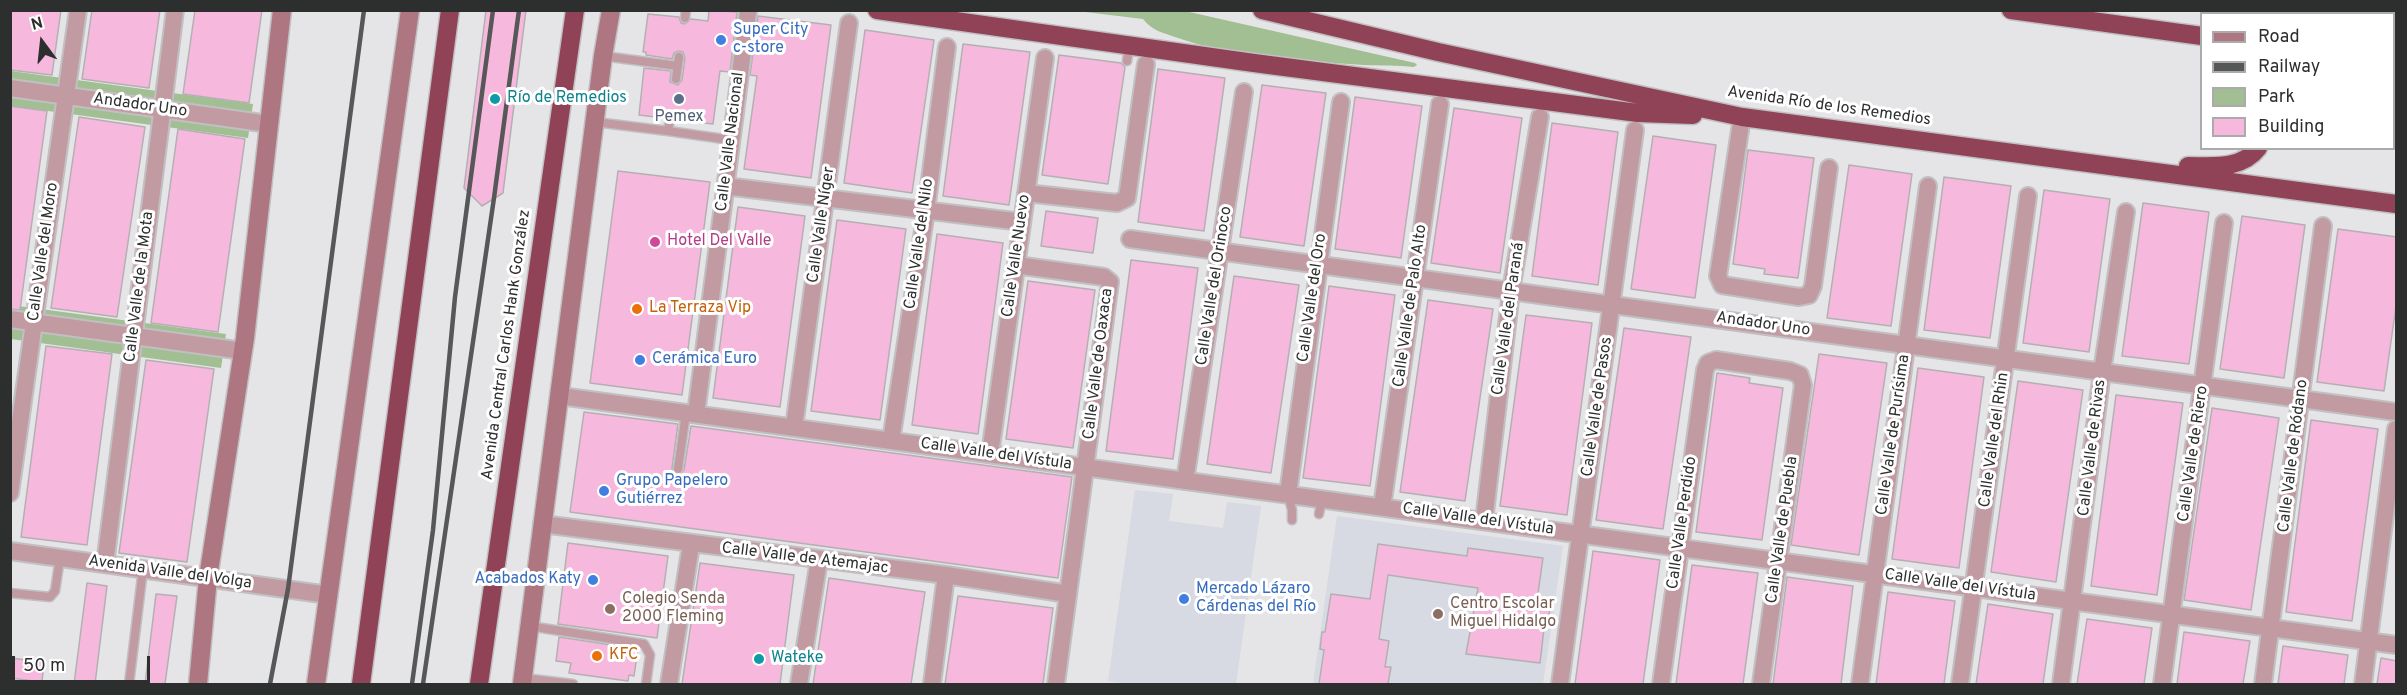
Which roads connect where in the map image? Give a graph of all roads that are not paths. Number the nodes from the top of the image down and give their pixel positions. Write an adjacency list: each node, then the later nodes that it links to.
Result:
1 (78, 10): 23 (street, Calle Valle del Moro)
2 (175, 10): 26 (street, Calle Valle de la Mota)
3 (282, 10): 31 (main road)
4 (410, 10): 98 (main road)
5 (450, 10): 109 (highway)
6 (575, 10): 110 (highway, Avenida Central Carlos Hank González)
7 (611, 10): 17 (main road)
8 (877, 10): 28 (highway)
9 (1262, 10): 28 (highway, Avenida Río de los Remedios)
10 (2011, 10): 13 (highway)
11 (748, 12): 34 (street, Calle Valle Nacional)
12 (849, 24): 42 (street, Calle Valle Níger)
13 (2142, 28): 14 (highway); 15 (highway)
14 (2200, 36)
15 (2200, 44)
16 (947, 46): 44 (street, Calle Valle del Nilo)
17 (603, 56): 20 (lane); 30 (main road)
18 (1045, 58): 40 (street, Calle Valle Nuevo)
19 (1146, 64): 40 (street)
20 (676, 79)
21 (10, 88): 23 (street, Andador Uno)
22 (1244, 92): 50 (street, Calle Valle del Orinoco)
23 (66, 96): 26 (street, Andador Uno); 57 (street, Calle Valle del Moro)
24 (1341, 102): 51 (street, Calle Valle del Oro)
25 (1440, 104): 53 (street, Calle Valle de Palo Alto)
26 (163, 109): 31 (street, Andador Uno); 58 (street, Calle Valle de la Mota)
27 (1540, 117): 54 (street, Calle Valle del Paraná)
28 (1742, 117): 36 (highway, Avenida Río de los Remedios); 37 (street)
29 (670, 119): 33 (lane)
30 (595, 122): 33 (lane); 65 (main road)
31 (269, 124): 60 (main road)
32 (1635, 130): 55 (street, Calle Valle de Pasos)
33 (668, 131): 34 (lane)
34 (731, 140): 38 (street, Calle Valle Nacional)
35 (2256, 150): 36 (highway)
36 (2111, 165): 43 (highway, Avenida Río de los Remedios)
37 (1829, 168)
38 (725, 186): 42 (street); 68 (street, Calle Valle Nacional)
39 (1928, 186): 59 (street, Calle Valle de Purísima)
40 (1026, 193): 46 (street, Calle Valle Nuevo)
41 (2028, 196): 61 (street, Calle Valle del Rhin)
42 (825, 198): 44 (street); 69 (street, Calle Valle Níger)
43 (2397, 204)
44 (926, 211): 46 (street); 71 (street, Calle Valle del Nilo)
45 (2126, 212): 62 (street, Calle Valle de Rivas)
46 (1022, 222): 52 (street, Calle Valle Nuevo)
47 (2224, 223): 64 (street, Calle Valle de Riero)
48 (2323, 226): 66 (street, Calle Valle de Ródano)
49 (1130, 239): 50 (street, Andador Uno)
50 (1220, 251): 51 (street, Andador Uno); 76 (street, Calle Valle del Orinoco)
51 (1317, 264): 53 (street, Andador Uno); 78 (street, Calle Valle del Oro)
52 (1016, 265): 72 (street, Calle Valle Nuevo); 74 (street, Calle Valle de Oaxaca)
53 (1415, 278): 54 (street, Andador Uno); 79 (street, Calle Valle de Palo Alto)
54 (1511, 291): 55 (street, Andador Uno); 81 (street, Calle Valle del Paraná)
55 (1612, 304): 59 (street, Andador Uno); 83 (street, Calle Valle de Pasos)
56 (10, 319): 57 (street)
57 (34, 323): 58 (street); 77 (street, Calle Valle del Moro)
58 (134, 336): 60 (street); 90 (street, Calle Valle de la Mota)
59 (1907, 345): 61 (street, Andador Uno); 92 (street, Calle Valle de Purísima)
60 (243, 351): 94 (main road)
61 (2006, 359): 62 (street, Andador Uno); 95 (street, Calle Valle del Rhin)
62 (2102, 372): 64 (street, Andador Uno); 99 (street, Calle Valle de Rivas)
63 (1800, 375): 85 (street, Calle Valle Perdido); 89 (street, Calle Valle de Puebla)
64 (2203, 386): 66 (street, Andador Uno); 100 (street, Calle Valle de Riero)
65 (560, 396): 68 (street, Calle Valle del Vístula); 82 (main road)
66 (2301, 399): 67 (street, Andador Uno); 102 (street, Calle Valle de Ródano)
67 (2397, 412)
68 (691, 414): 69 (street, Calle Valle del Vístula); 75 (lane)
69 (795, 427): 71 (street, Calle Valle del Vístula)
70 (2397, 429): 73 (street)
71 (891, 441): 72 (street, Calle Valle del Vístula)
72 (990, 454): 74 (street, Calle Valle del Vístula)
73 (2395, 454): 103 (street)
74 (1085, 467): 76 (street, Calle Valle del Vístula); 97 (street, Calle Valle de Oaxaca)
75 (678, 469)
76 (1185, 481): 78 (street, Calle Valle del Vístula)
77 (10, 493)
78 (1288, 495): 79 (street, Calle Valle del Vístula); 80 (lane)
79 (1382, 507): 81 (street, Calle Valle del Vístula)
80 (1292, 520)
81 (1484, 521): 83 (street, Calle Valle del Vístula)
82 (542, 524): 84 (street, Calle Valle de Atemajac); 101 (main road)
83 (1580, 534): 85 (street, Calle Valle del Vístula); 117 (street, Calle Valle de Pasos)
84 (691, 545): 88 (street, Calle Valle de Atemajac); 113 (street)
85 (1679, 548): 89 (street, Calle Valle del Vístula); 118 (street, Calle Valle Perdido)
86 (10, 551): 87 (street, Avenida Valle del Volga)
87 (60, 558): 90 (street, Avenida Valle del Volga); 96 (lane)
88 (819, 560): 93 (street, Calle Valle de Atemajac); 114 (street)
89 (1779, 561): 92 (street, Calle Valle del Vístula); 119 (street, Calle Valle de Puebla)
90 (105, 564): 91 (street, Avenida Valle del Volga)
91 (143, 569): 94 (street, Avenida Valle del Volga); 106 (lane)
92 (1876, 574): 95 (street, Calle Valle del Vístula); 120 (street, Calle Valle de Purísima)
93 (946, 575): 97 (street, Calle Valle de Atemajac); 115 (street)
94 (208, 578): 98 (street, Avenida Valle del Volga); 107 (main road)
95 (1975, 588): 99 (street, Calle Valle del Vístula); 121 (street, Calle Valle del Rhin)
96 (10, 593)
97 (1068, 594): 116 (street, Calle Valle de Oaxaca)
98 (329, 595): 108 (main road)
99 (2073, 601): 100 (street, Calle Valle del Vístula); 122 (street, Calle Valle de Rivas)
100 (2172, 614): 102 (street, Calle Valle del Vístula); 123 (street, Calle Valle de Riero)
101 (529, 626): 105 (main road); 112 (lane)
102 (2271, 628): 103 (street, Calle Valle del Vístula); 124 (street, Calle Valle de Ródano)
103 (2369, 641): 104 (street, Calle Valle del Vístula); 125 (street)
104 (2397, 645)
105 (522, 681): 111 (lane)
106 (129, 684)
107 (198, 684)
108 (316, 684)
109 (361, 684)
110 (479, 684)
111 (573, 684)
112 (646, 684)
113 (669, 684)
114 (799, 684)
115 (932, 684)
116 (1056, 684)
117 (1560, 684)
118 (1661, 684)
119 (1761, 684)
120 (1860, 684)
121 (1960, 684)
122 (2061, 684)
123 (2162, 684)
124 (2263, 684)
125 (2363, 684)

